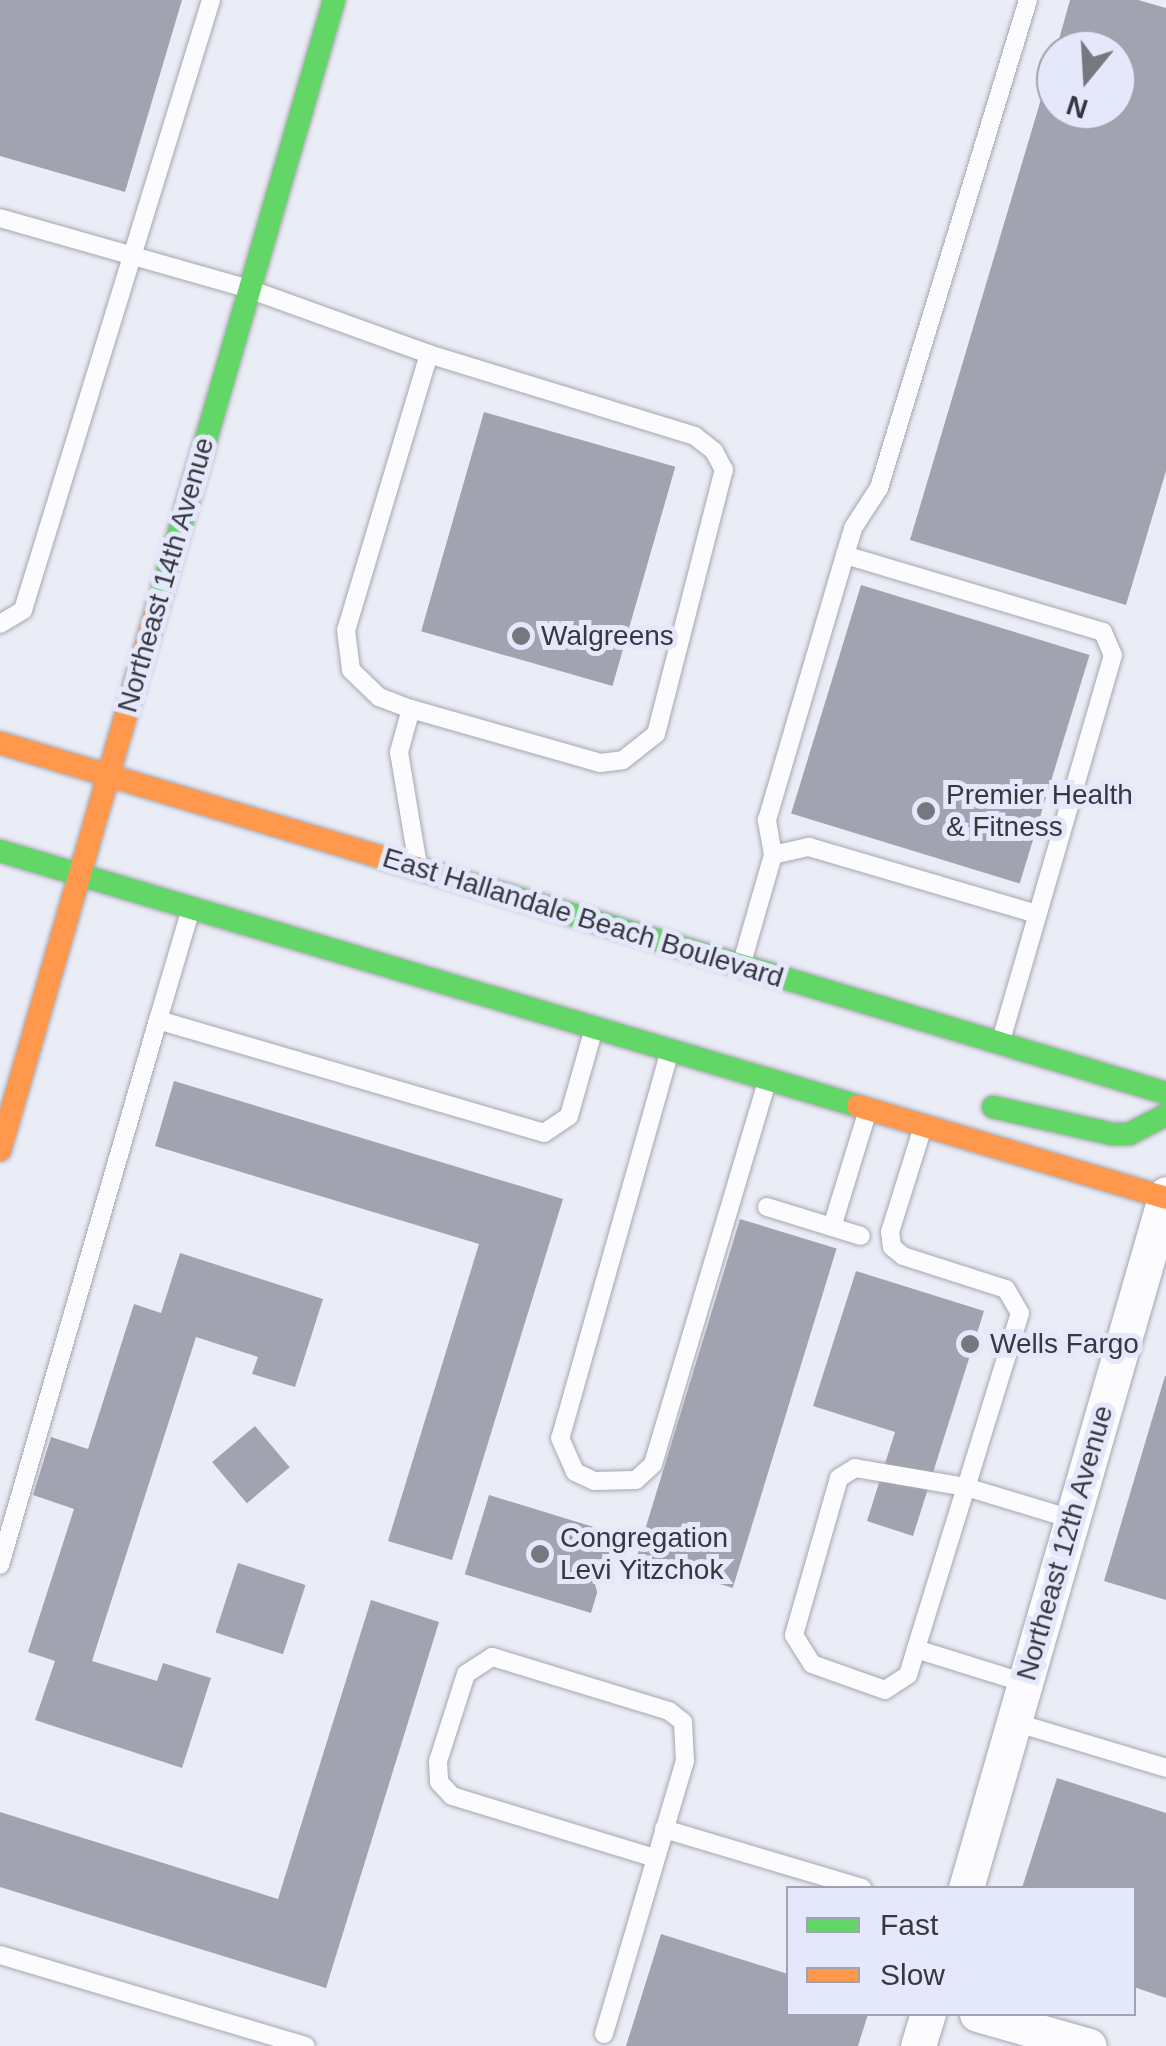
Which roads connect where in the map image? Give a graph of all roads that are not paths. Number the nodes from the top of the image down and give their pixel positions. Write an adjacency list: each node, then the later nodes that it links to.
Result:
1 (211, 0): 5 (lane)
2 (334, 0): 6 (main road, Northeast 14th Avenue)
3 (1028, 0): 8 (lane)
4 (0, 218): 5 (lane)
5 (130, 257): 6 (lane); 9 (lane)
6 (249, 289): 7 (lane); 12 (main road, Northeast 14th Avenue)
7 (429, 354): 10 (lane); 10 (lane)
8 (845, 556): 14 (lane); 18 (lane)
9 (0, 624)
10 (411, 708): 15 (lane)
11 (0, 743): 12 (main road, East Hallandale Beach Boulevard)
12 (108, 773): 15 (main road, East Hallandale Beach Boulevard); 16 (main road, Northeast 14th Avenue)
13 (0, 852): 16 (main road)
14 (773, 855): 18 (lane); 19 (lane)
15 (418, 869): 19 (main road, East Hallandale Beach Boulevard)
16 (79, 874): 17 (main road); 32 (main road, Northeast 14th Avenue)
17 (191, 906): 20 (lane); 21 (main road)
18 (1038, 914): 22 (lane)
19 (741, 965): 22 (main road, East Hallandale Beach Boulevard)
20 (158, 1020): 21 (lane); 39 (lane)
21 (595, 1026): 23 (main road)
22 (1000, 1043): 27 (main road, East Hallandale Beach Boulevard)
23 (670, 1049): 24 (main road); 24 (lane)
24 (768, 1078): 26 (main road)
25 (858, 1082): 26 (main road)
26 (815, 1091): 29 (main road)
27 (1166, 1094)
28 (972, 1101): 30 (main road)
29 (868, 1108): 31 (main road); 35 (lane)
30 (1166, 1115)
31 (923, 1124): 33 (main road); 37 (lane)
32 (0, 1150)
33 (1165, 1196): 38 (street, Northeast 12th Avenue)
34 (767, 1207): 35 (lane)
35 (832, 1227): 36 (lane)
36 (861, 1236)
37 (966, 1486): 38 (lane); 40 (lane); 40 (lane)
38 (1071, 1520): 41 (street, Northeast 12th Avenue)
39 (0, 1565)
40 (916, 1649): 41 (lane)
41 (1025, 1682): 42 (street, Northeast 12th Avenue)
42 (1014, 1722): 43 (lane); 47 (street, Northeast 12th Avenue)
43 (1166, 1768)
44 (664, 1829): 45 (lane); 45 (lane); 46 (lane)
45 (655, 1858): 51 (lane)
46 (855, 1886)
47 (967, 1886)
48 (0, 1955): 52 (lane)
49 (927, 2016): 53 (street)
50 (984, 2016): 54 (street)
51 (604, 2034)
52 (306, 2046)
53 (918, 2046)
54 (1089, 2046)

